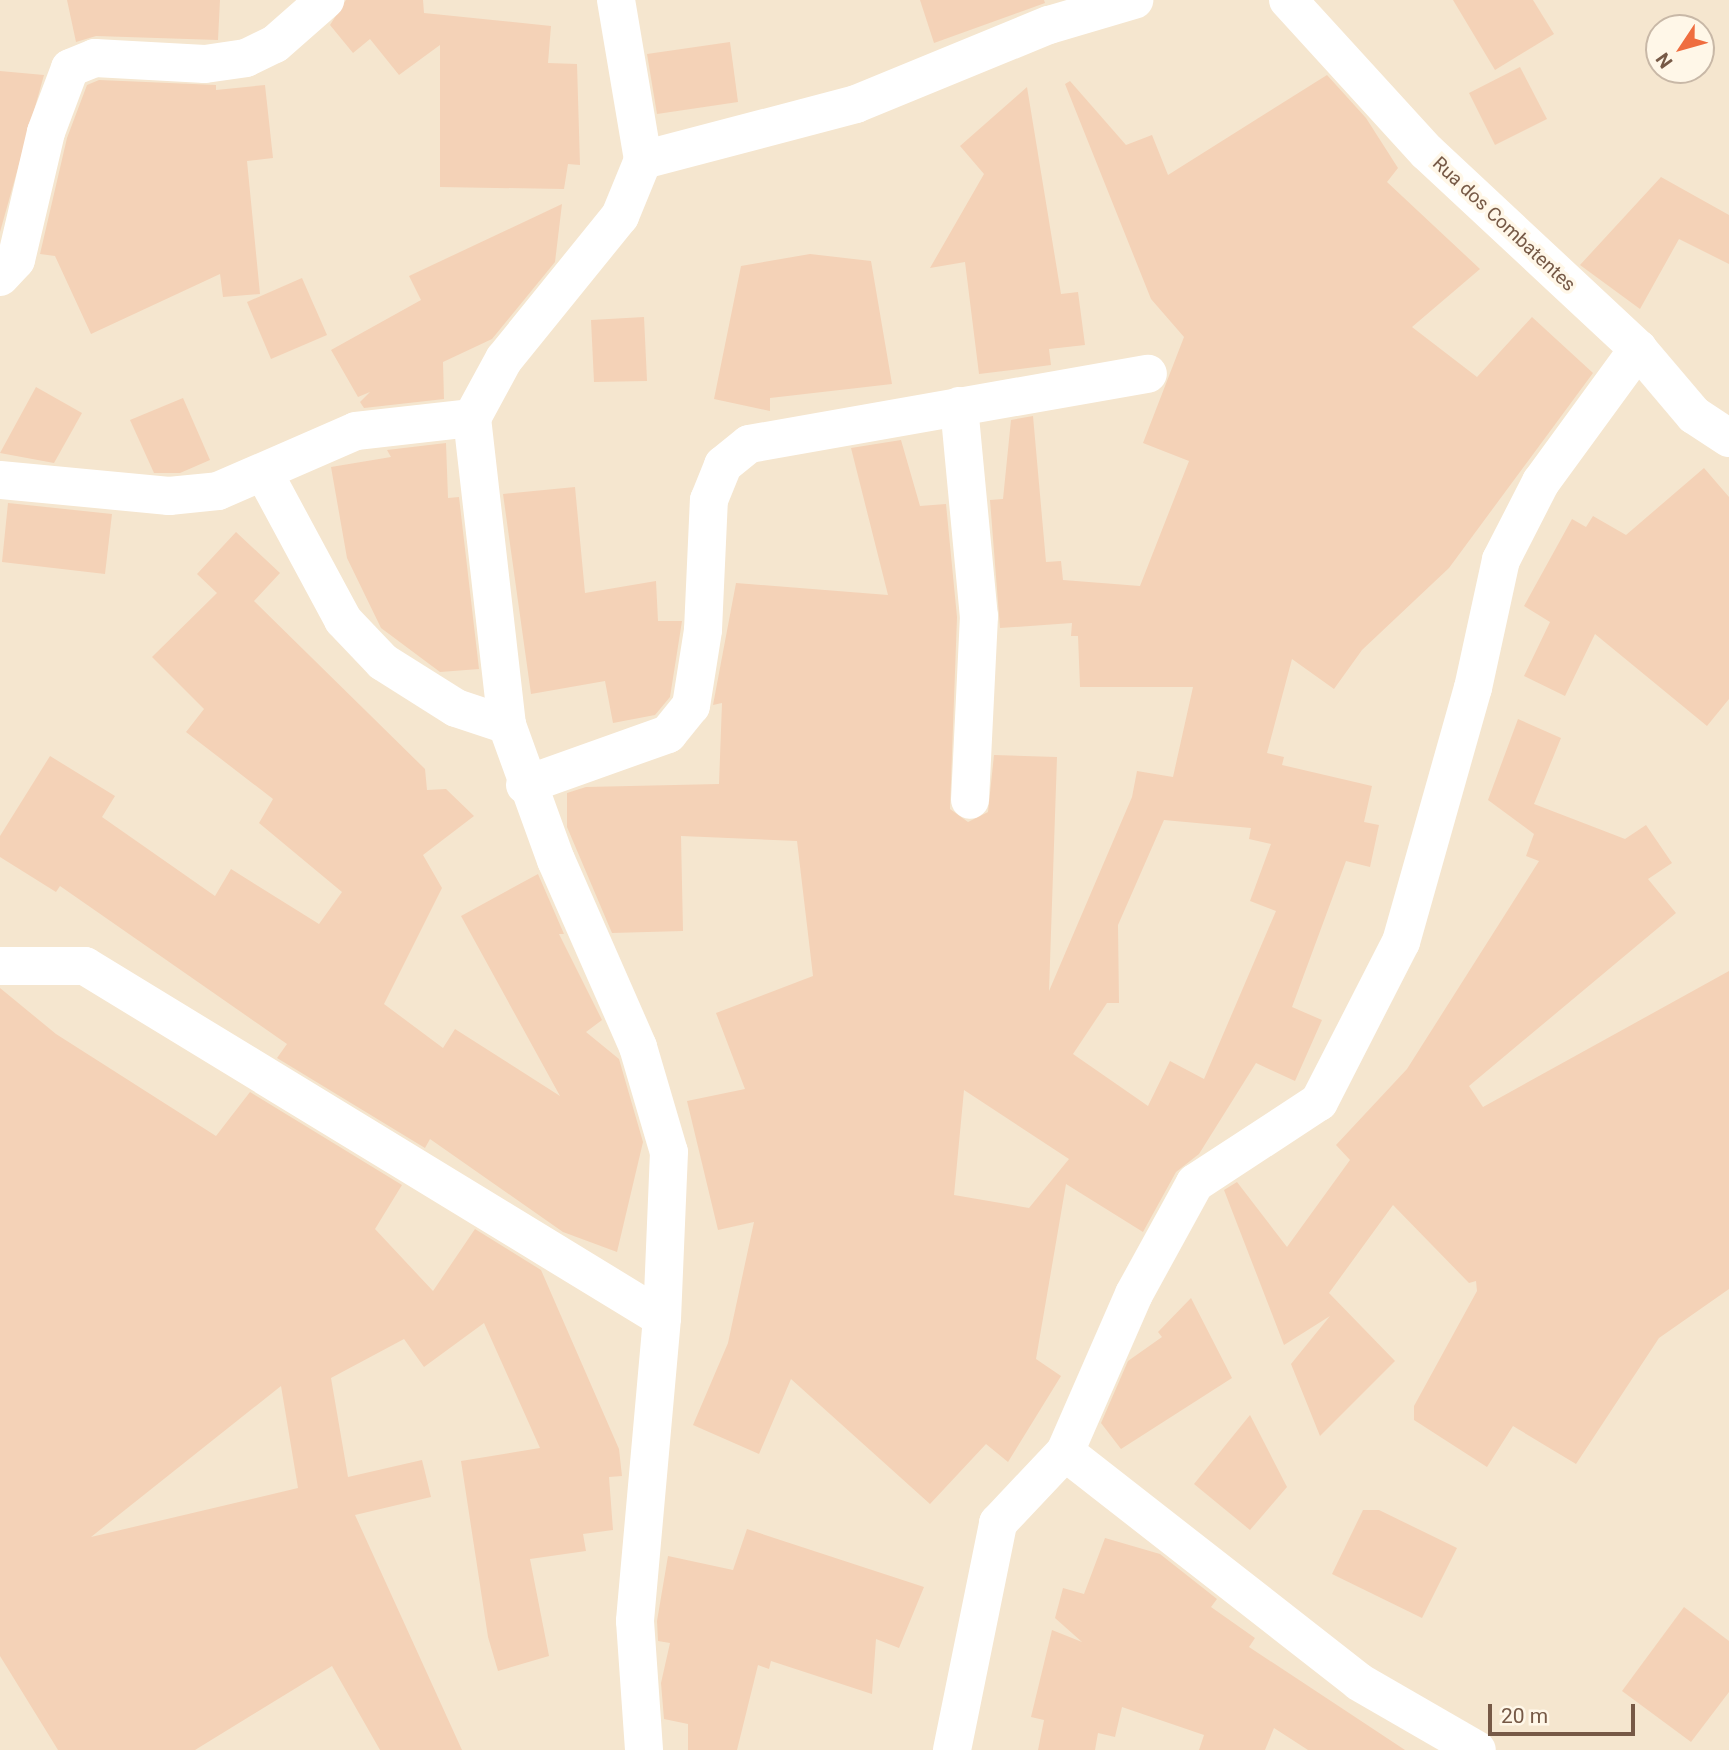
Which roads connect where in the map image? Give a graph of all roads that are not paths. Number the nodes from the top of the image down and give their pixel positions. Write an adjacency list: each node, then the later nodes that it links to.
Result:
1 (325, 0): 6 (street)
2 (616, 0): 5 (street)
3 (1134, 0): 5 (street)
4 (1288, 0): 7 (street, Rua dos Combatentes)
5 (643, 160): 10 (street)
6 (0, 277)
7 (1638, 349): 11 (street, Rua dos Combatentes); 19 (street)
8 (1149, 374): 9 (street)
9 (958, 406): 15 (street); 16 (street)
10 (472, 418): 12 (street); 14 (street)
11 (1729, 438)
12 (264, 473): 13 (street); 14 (street)
13 (0, 481)
14 (507, 726): 15 (street)
15 (525, 785): 18 (street)
16 (970, 800)
17 (0, 966): 18 (street)
18 (662, 1318): 20 (street)
19 (1065, 1452): 21 (street); 22 (street)
20 (644, 1750)
21 (952, 1750)
22 (1477, 1750)

